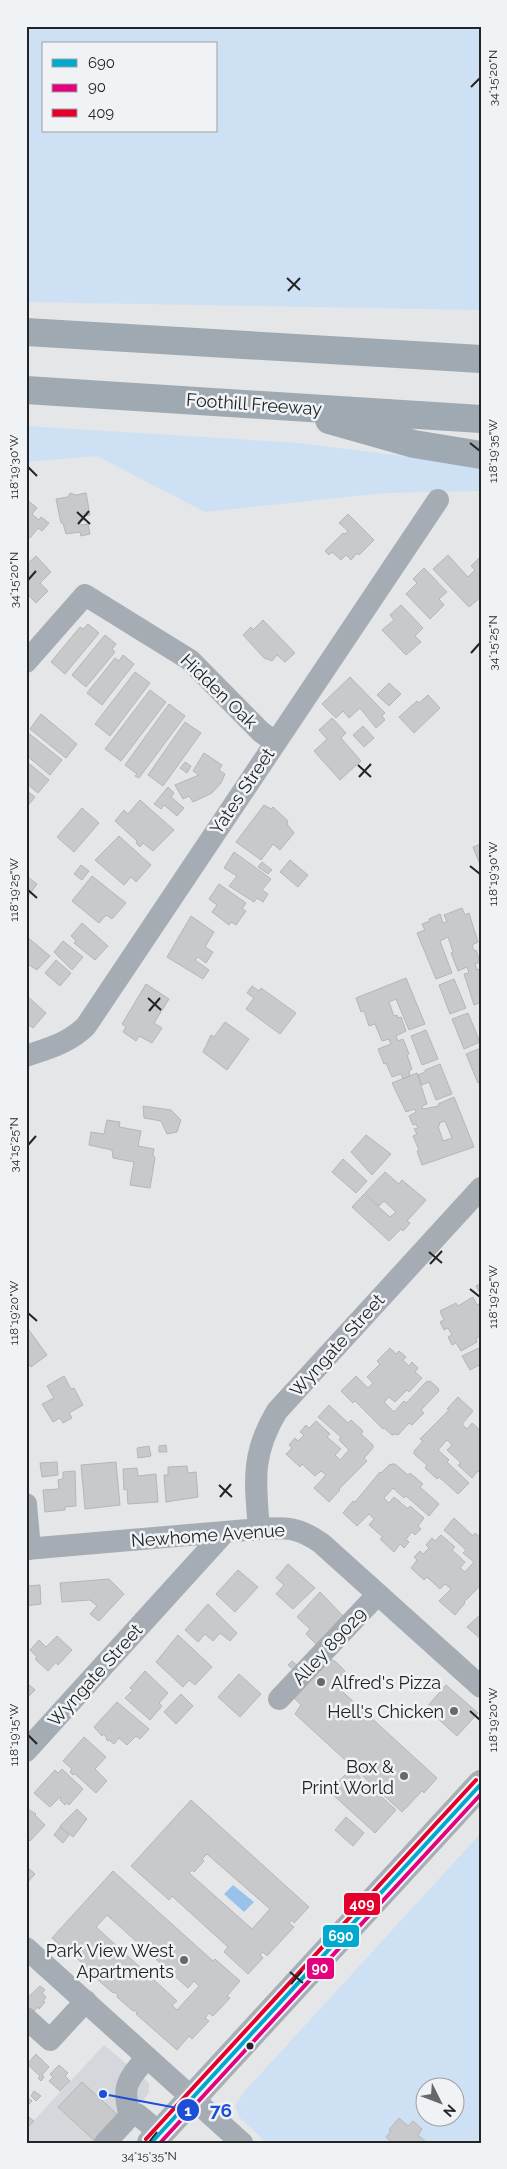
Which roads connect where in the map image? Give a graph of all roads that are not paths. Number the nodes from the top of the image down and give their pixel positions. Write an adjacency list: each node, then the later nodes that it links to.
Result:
1 (26, 332): 2 (highway)
2 (281, 348): 3 (highway); 4 (highway)
3 (481, 348)
4 (481, 360)
5 (26, 390): 6 (highway, Foothill Freeway)
6 (274, 405): 7 (highway, Foothill Freeway); 8 (highway)
7 (481, 418)
8 (481, 455)
9 (438, 500): 11 (street, Yates Street)
10 (26, 662): 11 (street, Hidden Oak)
11 (274, 742): 12 (street, Yates Street)
12 (26, 1056)
13 (481, 1188): 15 (street, Wyngate Street)
14 (26, 1504): 17 (street)
15 (258, 1529): 16 (street, Newhome Avenue); 18 (street, Newhome Avenue)
16 (224, 1533): 17 (street, Newhome Avenue); 21 (street, Wyngate Street)
17 (28, 1549)
18 (378, 1594): 19 (street, Newhome Avenue); 20 (street, Alley 89029)
19 (481, 1687)
20 (279, 1699)
21 (26, 1751)
22 (475, 1793): 27 (main road)
23 (26, 1948): 24 (street)
24 (86, 2001): 25 (street); 26 (street)
25 (30, 2028)
26 (148, 2057): 27 (street); 28 (street)
27 (192, 2098): 29 (main road); 31 (street)
28 (130, 2116): 29 (street); 30 (street)
29 (155, 2138)
30 (105, 2143)
31 (242, 2143)

